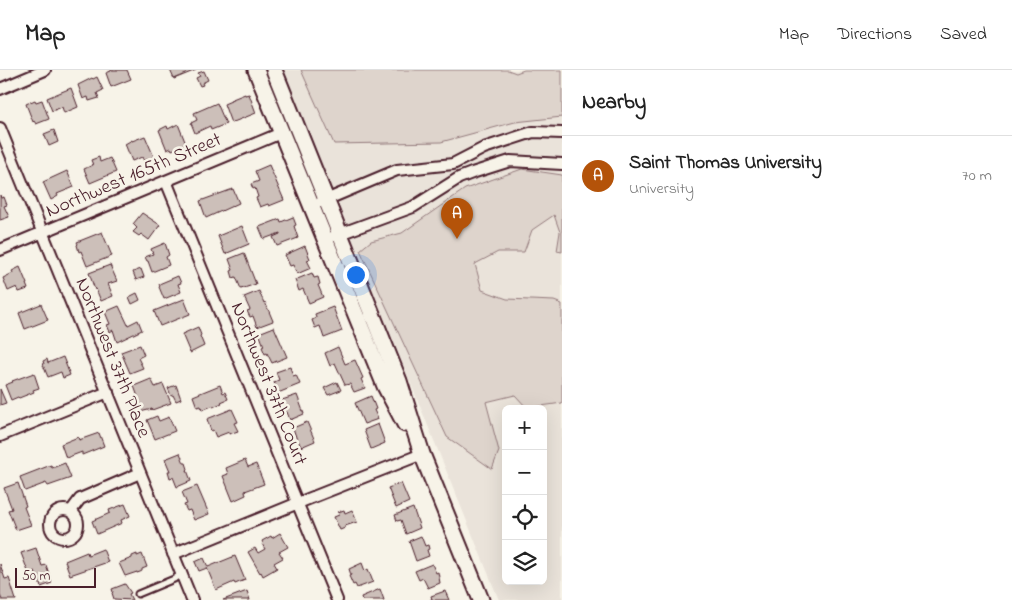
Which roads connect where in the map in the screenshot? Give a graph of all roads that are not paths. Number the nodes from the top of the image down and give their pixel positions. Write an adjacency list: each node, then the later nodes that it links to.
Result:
1 (45, 70): 4 (street)
2 (256, 70): 6 (main road)
3 (274, 70): 12 (main road)
4 (0, 89)
5 (0, 128): 14 (street, Northwest 37th Place)
6 (281, 133): 11 (street, Northwest 165th Street); 13 (main road)
7 (562, 133): 8 (street)
8 (453, 164): 10 (street); 12 (street)
9 (562, 164): 10 (street)
10 (459, 178): 15 (street)
11 (166, 181): 14 (street, Northwest 165th Street); 22 (street, Northwest 37th Court)
12 (326, 200): 13 (street); 15 (main road)
13 (311, 206): 16 (main road)
14 (42, 233): 17 (street, Northwest 165th Street); 18 (street, Northwest 37th Place)
15 (340, 234): 16 (street); 20 (main road)
16 (325, 240): 20 (main road)
17 (0, 250)
18 (108, 392): 19 (street); 21 (street, Northwest 37th Place)
19 (0, 436)
20 (422, 454): 22 (street); 29 (main road)
21 (140, 473): 23 (street); 24 (street, Northwest 37th Place)
22 (298, 503): 24 (street); 28 (street, Northwest 37th Court)
23 (71, 511)
24 (173, 554): 25 (street, Northwest 37th Place)
25 (181, 574): 26 (lane); 27 (street, Northwest 37th Place)
26 (138, 594)
27 (192, 600)
28 (337, 600)
29 (481, 600)

